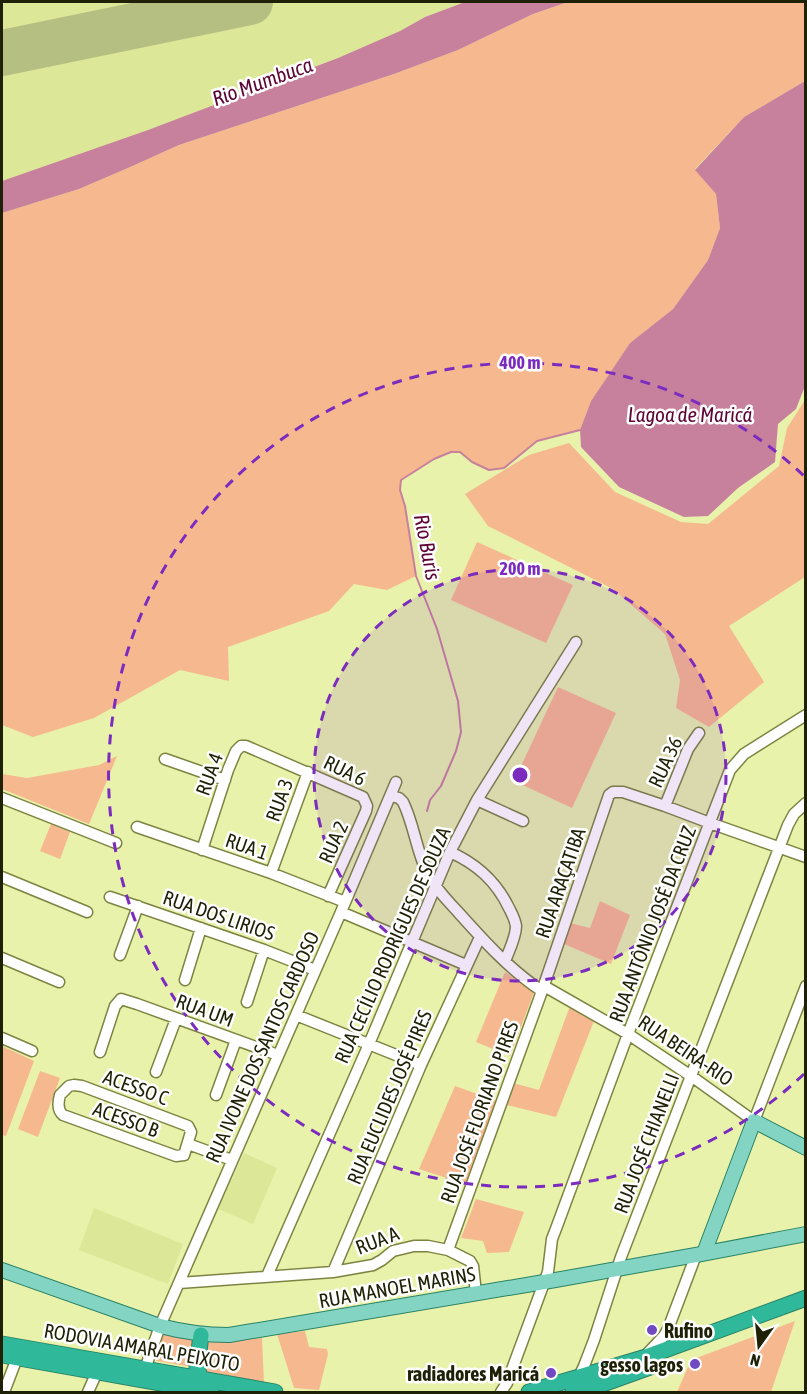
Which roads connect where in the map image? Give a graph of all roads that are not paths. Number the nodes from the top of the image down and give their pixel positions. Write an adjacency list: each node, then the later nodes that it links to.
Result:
1 (576, 642): 10 (street, RUA CECÍLIO RODRIGUES DE SOUZA)
2 (806, 715): 15 (street, RUA ANTÔNIO JOSÉ DA CRUZ)
3 (699, 733): 13 (street, RUA 36)
4 (165, 759): 6 (street)
5 (308, 772): 6 (street, RUA 4); 11 (street, RUA 6); 22 (street, RUA 3)
6 (225, 780): 19 (street, RUA 4)
7 (396, 782): 8 (street, RUA IVONE DOS SANTOS CARDOSO)
8 (391, 796): 24 (street, RUA BEIRA-RIO); 28 (street, RUA IVONE DOS SANTOS CARDOSO)
9 (2, 798): 17 (street)
10 (477, 800): 14 (street); 20 (street, RUA CECÍLIO RODRIGUES DE SOUZA)
11 (366, 801): 25 (street, RUA 2)
12 (806, 803): 18 (street, RUA JOSÉ CHIANELLI)
13 (665, 806): 15 (street); 42 (street, RUA ARAÇATIBA)
14 (523, 821)
15 (710, 824): 18 (street); 47 (street, RUA ANTÔNIO JOSÉ DA CRUZ)
16 (137, 827): 19 (street, RUA 1)
17 (116, 843)
18 (779, 848): 21 (street); 56 (street, RUA JOSÉ CHIANELLI)
19 (202, 850): 22 (street, RUA 1)
20 (450, 852): 24 (street, RUA CECÍLIO RODRIGUES DE SOUZA); 36 (street)
21 (806, 857)
22 (271, 873): 25 (street, RUA 1)
23 (2, 877): 29 (street)
24 (435, 886): 31 (street, RUA BEIRA-RIO); 32 (street, RUA CECÍLIO RODRIGUES DE SOUZA)
25 (328, 896): 28 (street, RUA 1)
26 (110, 897): 27 (street, RUA DOS LIRIOS)
27 (138, 906): 30 (street, RUA DOS LIRIOS); 34 (street)
28 (343, 907): 32 (street, RUA 1); 38 (street, RUA IVONE DOS SANTOS CARDOSO)
29 (87, 912)
30 (201, 928): 33 (street, RUA DOS LIRIOS); 39 (street)
31 (480, 937): 36 (street, RUA BEIRA-RIO); 37 (street, RUA EUCLIDES JOSÉ PIRES)
32 (411, 941): 37 (street, RUA 1); 50 (street, RUA CECÍLIO RODRIGUES DE SOUZA)
33 (264, 950): 38 (street, RUA DOS LIRIOS); 43 (street)
34 (120, 955)
35 (2, 958): 40 (street)
36 (505, 961): 42 (street, RUA BEIRA-RIO)
37 (466, 965): 54 (street, RUA EUCLIDES JOSÉ PIRES)
38 (315, 970): 45 (street, RUA IVONE DOS SANTOS CARDOSO)
39 (184, 980)
40 (59, 982)
41 (806, 986): 44 (street)
42 (543, 989): 47 (street, RUA BEIRA-RIO); 64 (street, RUA JOSÉ FLORIANO PIRES)
43 (247, 1002)
44 (801, 1010): 59 (street)
45 (296, 1015): 50 (street); 53 (street, RUA IVONE DOS SANTOS CARDOSO)
46 (176, 1018): 49 (street, RUA UM); 52 (street, RUA UM); 55 (street)
47 (628, 1034): 56 (street, RUA BEIRA-RIO); 70 (street, RUA ANTÔNIO JOSÉ DA CRUZ)
48 (2, 1038): 51 (street)
49 (236, 1040): 53 (street, RUA UM); 58 (street)
50 (369, 1044): 54 (street); 69 (street, RUA CECÍLIO RODRIGUES DE SOUZA)
51 (32, 1050)
52 (100, 1052)
53 (278, 1055): 62 (street, RUA IVONE DOS SANTOS CARDOSO)
54 (421, 1065): 68 (street, RUA EUCLIDES JOSÉ PIRES)
55 (156, 1072)
56 (691, 1076): 59 (street, RUA BEIRA-RIO); 66 (street, RUA JOSÉ CHIANELLI)
57 (69, 1086): 60 (street, ACESSO C); 60 (street, ACESSO B)
58 (216, 1095)
59 (754, 1121): 61 (main road, RUA BEIRA-RIO); 65 (main road)
60 (188, 1144): 62 (street)
61 (806, 1148)
62 (232, 1161): 71 (street, RUA IVONE DOS SANTOS CARDOSO)
63 (806, 1234): 65 (main road, RUA MANOEL MARINS)
64 (448, 1250): 68 (street, RUA A); 72 (street, RUA A)
65 (700, 1254): 66 (main road, RUA MANOEL MARINS); 76 (street)
66 (617, 1268): 70 (main road, RUA MANOEL MARINS); 78 (street, RUA JOSÉ CHIANELLI)
67 (2, 1270): 75 (main road, RUA MANOEL MARINS)
68 (333, 1272): 69 (street, RUA A)
69 (267, 1276): 71 (street, RUA A)
70 (544, 1282): 72 (main road, RUA MANOEL MARINS); 89 (street, RUA ANTÔNIO JOSÉ DA CRUZ)
71 (179, 1283): 75 (street, RUA IVONE DOS SANTOS CARDOSO)
72 (476, 1293): 77 (main road, RUA MANOEL MARINS)
73 (806, 1298): 79 (highway)
74 (806, 1308): 90 (highway)
75 (160, 1326): 77 (main road, RUA MANOEL MARINS); 84 (street, RUA IVONE DOS SANTOS CARDOSO)
76 (668, 1329): 79 (street); 83 (street)
77 (201, 1335): 88 (highway)
78 (594, 1340): 85 (street); 87 (street, RUA JOSÉ CHIANELLI)
79 (684, 1343): 83 (highway)
80 (2, 1344): 84 (highway, RODOVIA AMARAL PEIXOTO)
81 (2, 1355): 82 (highway, RODOVIA AMARAL PEIXOTO)
82 (17, 1358): 86 (highway, RODOVIA AMARAL PEIXOTO); 91 (street)
83 (643, 1358): 85 (highway)
84 (145, 1369): 88 (highway, RODOVIA AMARAL PEIXOTO)
85 (608, 1370): 87 (highway)
86 (97, 1372): 88 (highway, RODOVIA AMARAL PEIXOTO); 92 (street)
87 (575, 1386): 90 (highway); 96 (highway)
88 (196, 1387): 93 (highway, RODOVIA AMARAL PEIXOTO); 94 (highway, RODOVIA AMARAL PEIXOTO)
89 (504, 1388): 95 (street)
90 (600, 1389)
91 (4, 1392)
92 (88, 1392)
93 (211, 1392)
94 (275, 1392)
95 (515, 1392)
96 (529, 1392)

